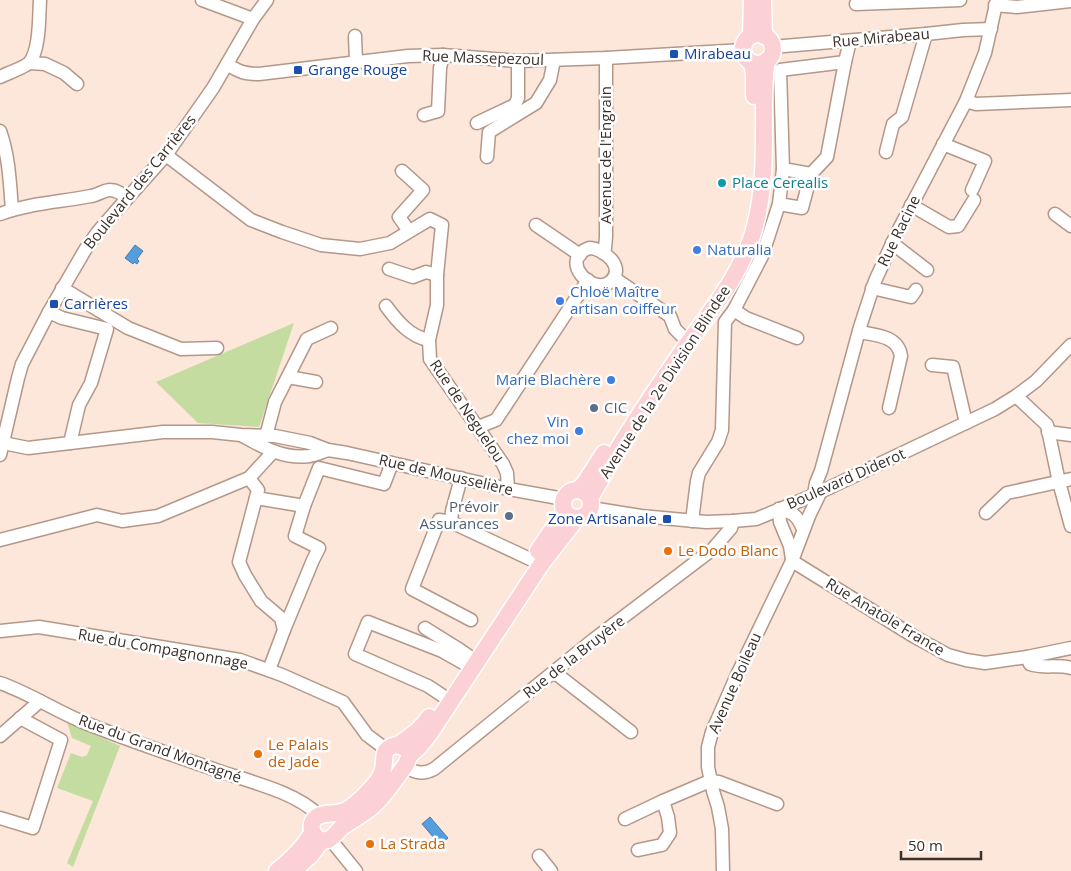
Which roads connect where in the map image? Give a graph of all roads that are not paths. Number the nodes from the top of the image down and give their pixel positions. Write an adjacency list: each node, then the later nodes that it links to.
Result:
1 (40, 0): 22 (street)
2 (202, 0): 10 (street)
3 (267, 0): 10 (street, Boulevard des Carrières)
4 (752, 0): 15 (main road, Avenue de la 2e Division Blindee)
5 (763, 0): 15 (main road, Avenue de la 2e Division Blindee)
6 (960, 0): 9 (street)
7 (1071, 1): 8 (street)
8 (996, 3): 11 (street, Rue Racine)
9 (856, 4)
10 (253, 19): 23 (street, Boulevard des Carrières)
11 (991, 29): 12 (street, Rue Mirabeau); 27 (street, Rue Racine)
12 (926, 34): 14 (street, Rue Mirabeau); 32 (street)
13 (355, 36): 20 (street)
14 (850, 41): 15 (street, Rue Mirabeau); 21 (street)
15 (758, 48): 17 (street, Rue Massepezoul); 64 (main road, Avenue de la 2e Division Blindee); 94 (main road, Avenue de la 2e Division Blindee)
16 (443, 55): 19 (street, Rue Massepezoul); 20 (street, Rue Massepezoul); 28 (street)
17 (606, 58): 18 (street, Rue Massepezoul); 49 (street, Avenue de l'Engrain)
18 (554, 60): 19 (street, Rue Massepezoul); 34 (street)
19 (518, 61): 29 (street)
20 (356, 62): 23 (street, Rue Massepezoul)
21 (846, 62): 35 (street); 37 (street)
22 (29, 63): 24 (street); 25 (street)
23 (227, 64): 33 (street, Boulevard des Carrières)
24 (0, 77)
25 (78, 84)
26 (1071, 100): 27 (street)
27 (966, 101): 31 (street, Rue Racine)
28 (424, 115)
29 (477, 123)
30 (0, 131): 43 (street)
31 (943, 144): 41 (street, Rue Racine); 41 (street)
32 (886, 152)
33 (166, 156): 39 (street, Boulevard des Carrières); 47 (street, Rue de Neguelou)
34 (487, 157)
35 (783, 169): 37 (street); 40 (street)
36 (402, 171): 47 (street)
37 (811, 174): 40 (street)
38 (94, 196): 39 (street); 42 (street); 43 (street)
39 (127, 198): 42 (street, Boulevard des Carrières)
40 (779, 204): 60 (street)
41 (911, 205): 48 (street, Rue Racine)
42 (116, 211): 56 (street, Boulevard des Carrières)
43 (6, 212)
44 (1056, 214): 46 (street)
45 (536, 225): 50 (street)
46 (1071, 226)
47 (409, 231): 53 (street, Rue de Neguelou)
48 (892, 242): 52 (street); 57 (street, Rue Racine)
49 (603, 253): 50 (street); 54 (street)
50 (580, 255): 55 (street)
51 (389, 269): 53 (street)
52 (927, 270)
53 (437, 274): 66 (street, Rue de Neguelou)
54 (614, 278): 55 (street); 64 (street)
55 (588, 280): 75 (street)
56 (62, 288): 61 (street, Boulevard des Carrières); 68 (street)
57 (872, 288): 58 (street); 63 (street, Rue Racine)
58 (916, 290)
59 (386, 306): 66 (street)
60 (734, 310): 65 (street); 99 (street)
61 (49, 312): 80 (street); 81 (street, Boulevard des Carrières)
62 (331, 328): 70 (street)
63 (859, 332): 73 (street); 87 (street, Rue Racine)
64 (682, 336): 94 (main road, Avenue de la 2e Division Blindee)
65 (797, 338)
66 (429, 340): 75 (street, Rue de Neguelou)
67 (1071, 345): 72 (street, Boulevard Diderot)
68 (217, 348)
69 (932, 365): 74 (street)
70 (288, 377): 71 (street); 79 (street)
71 (316, 382)
72 (1016, 396): 74 (street, Boulevard Diderot); 76 (street)
73 (889, 408)
74 (966, 423): 92 (street, Boulevard Diderot)
75 (478, 427): 91 (street, Rue de Neguelou)
76 (1048, 432): 77 (street); 90 (street)
77 (1071, 434)
78 (241, 435): 79 (street, Rue de Mousselière); 80 (street, Rue de Mousselière); 83 (street, Rue de Mousselière)
79 (266, 436): 82 (street, Rue de Mousselière)
80 (70, 443): 81 (street, Rue de Mousselière)
81 (2, 449)
82 (328, 450): 84 (street, Rue de Mousselière); 85 (street, Rue de Mousselière)
83 (273, 452): 84 (street, Rue de Mousselière); 88 (street)
84 (310, 456): 86 (street)
85 (392, 463): 86 (street); 89 (street, Rue de Mousselière)
86 (319, 468): 95 (street)
87 (821, 471): 92 (street); 92 (street, Rue Racine)
88 (249, 478): 93 (street); 105 (street)
89 (461, 478): 91 (street, Rue de Mousselière); 101 (street)
90 (1065, 481): 97 (street); 102 (street)
91 (508, 489): 94 (street, Rue de Mousselière)
92 (821, 491): 96 (street, Boulevard Diderot); 103 (street, Rue Racine)
93 (256, 498): 95 (street); 110 (street)
94 (578, 504): 99 (street, Boulevard Diderot); 106 (main road, Avenue de la 2e Division Blindee); 124 (main road, Avenue de la 2e Division Blindee)
95 (304, 506): 110 (street)
96 (779, 509): 98 (street, Boulevard Diderot); 103 (street); 104 (street)
97 (986, 513)
98 (756, 518): 100 (street, Boulevard Diderot); 104 (street)
99 (692, 521): 100 (street, Boulevard Diderot)
100 (733, 521): 117 (street, Rue de la Bruyère)
101 (450, 522): 106 (street); 108 (street)
102 (1071, 526)
103 (803, 529): 107 (street, Avenue Boileau)
104 (784, 533): 107 (street)
105 (0, 540)
106 (532, 560): 114 (main road, Avenue de la 2e Division Blindee)
107 (792, 561): 113 (street, Rue Anatole France); 125 (street, Avenue Boileau)
108 (471, 620)
109 (425, 628): 114 (street)
110 (284, 630): 116 (street)
111 (0, 632): 116 (street, Rue du Compagnonnage)
112 (1071, 648): 113 (street, Rue Anatole France)
113 (1027, 657): 115 (street)
114 (468, 660): 119 (main road, Avenue de la 2e Division Blindee); 119 (street)
115 (1071, 668)
116 (269, 670): 124 (street, Rue du Compagnonnage)
117 (554, 672): 122 (street); 124 (street, Rue de la Bruyère)
118 (0, 683): 120 (street, Rue du Grand Montagné)
119 (443, 696): 124 (main road, Avenue de la 2e Division Blindee)
120 (40, 701): 121 (street); 128 (street, Rue du Grand Montagné)
121 (20, 718): 123 (street); 129 (street)
122 (630, 732)
123 (0, 736)
124 (400, 754): 128 (main road); 131 (main road)
125 (710, 781): 126 (street); 127 (street); 138 (street, Avenue Boileau)
126 (663, 801): 130 (street); 132 (street)
127 (776, 804)
128 (318, 815): 131 (main road)
129 (0, 818)
130 (624, 820)
131 (321, 837): 134 (main road); 135 (main road); 136 (street)
132 (638, 850)
133 (539, 856): 137 (street)
134 (276, 871)
135 (294, 871)
136 (356, 871)
137 (551, 871)
138 (723, 871)

